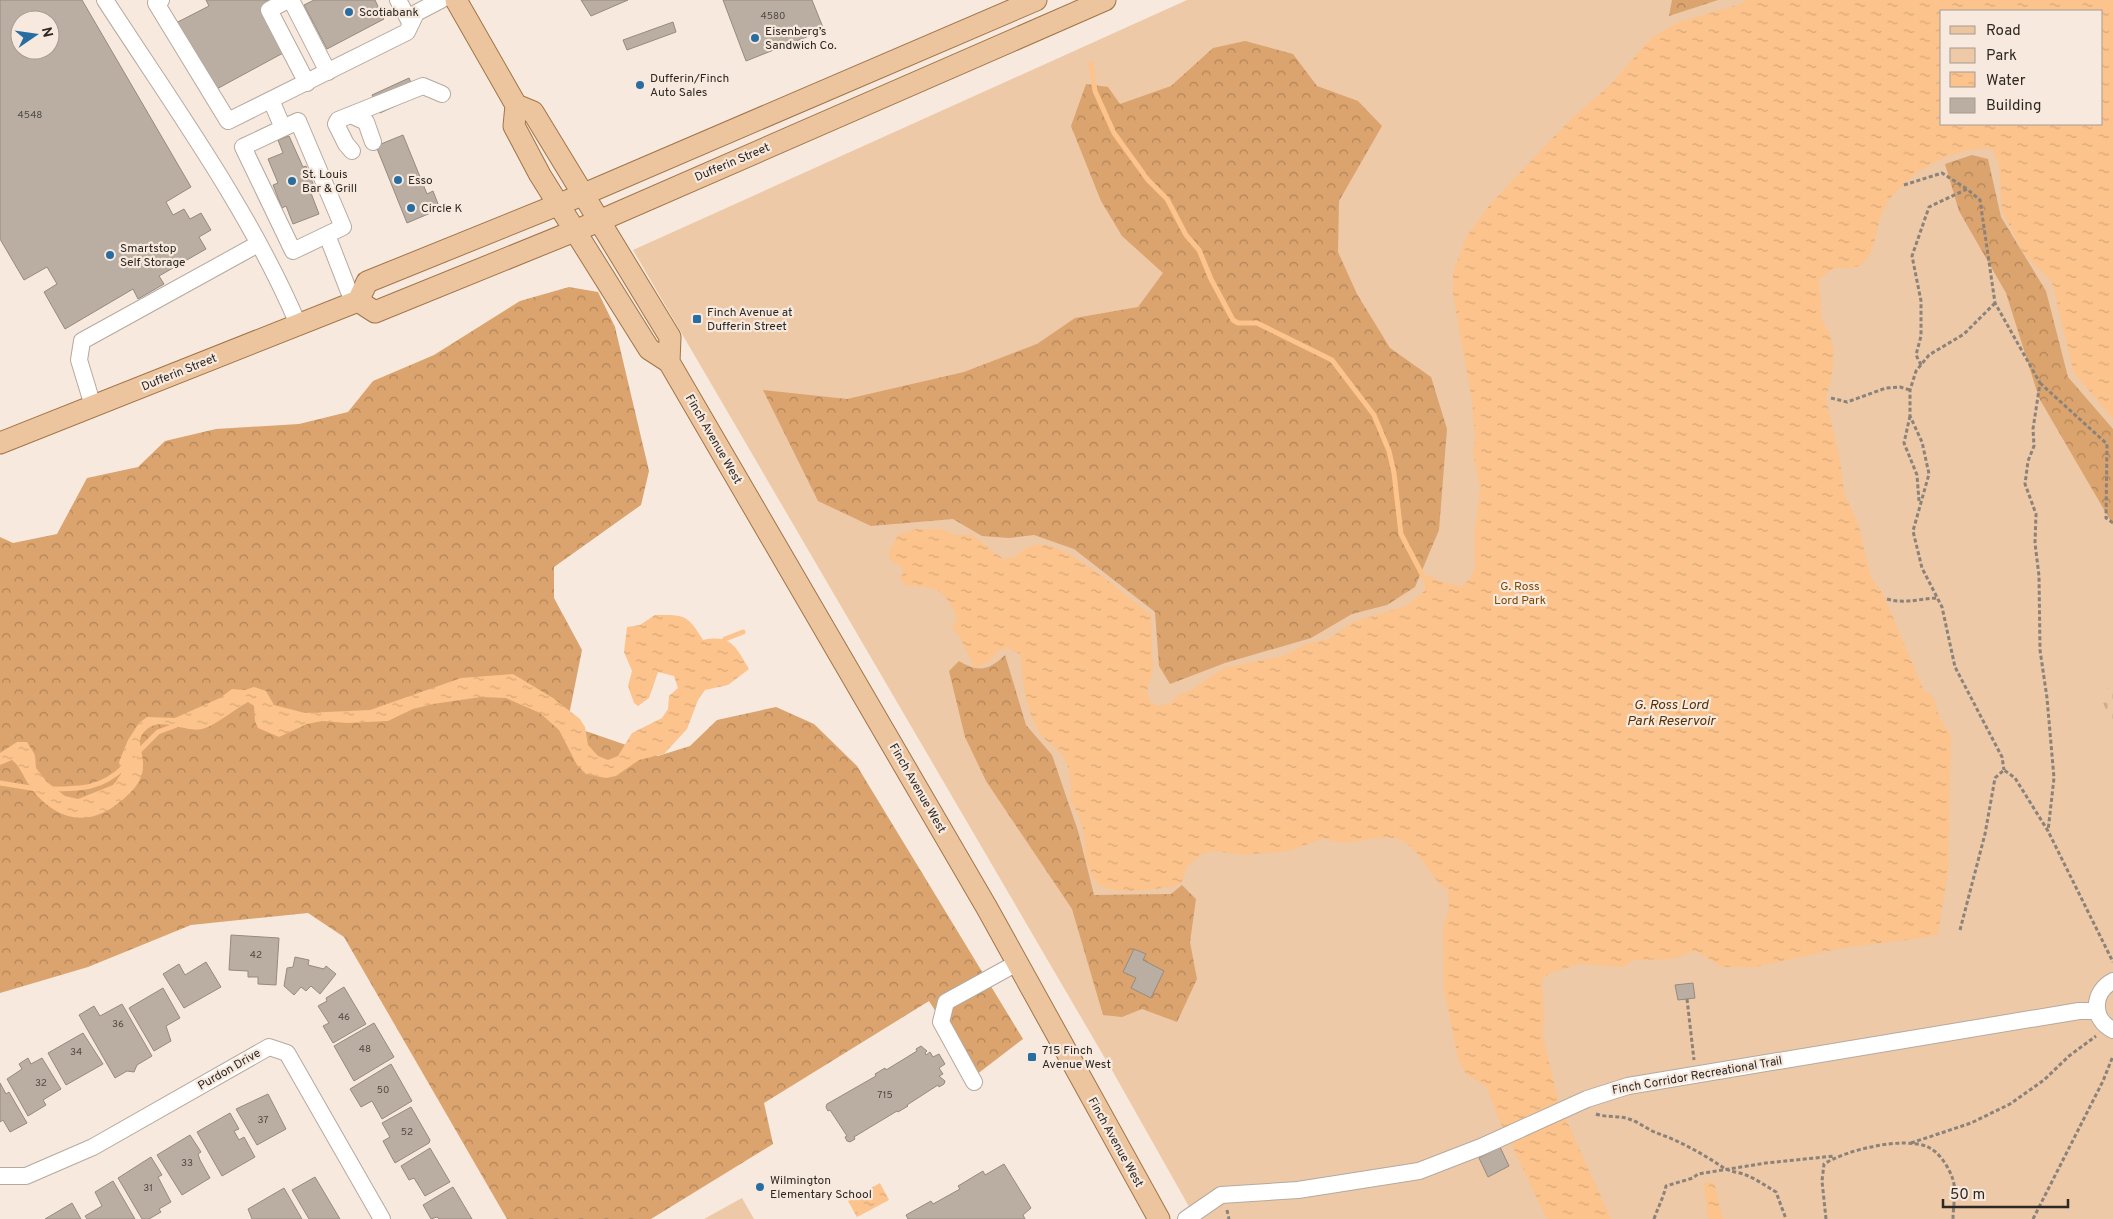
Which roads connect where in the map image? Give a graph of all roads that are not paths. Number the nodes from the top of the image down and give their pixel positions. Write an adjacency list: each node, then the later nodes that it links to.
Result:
1 (105, 0): 24 (street)
2 (161, 0): 13 (street)
3 (289, 0): 10 (street); 11 (street)
4 (398, 0): 9 (street)
5 (441, 0): 9 (street)
6 (456, 0): 14 (main road)
7 (1036, 0): 19 (main road)
8 (1106, 0): 21 (main road, Dufferin Street)
9 (411, 24): 10 (street)
10 (328, 72): 11 (street)
11 (307, 83): 13 (street)
12 (442, 94): 15 (street)
13 (270, 100): 16 (street)
14 (516, 105): 19 (main road); 20 (main road, Finch Avenue West)
15 (351, 115): 17 (street); 18 (street)
16 (283, 128): 23 (street); 23 (street)
17 (374, 142)
18 (352, 150)
19 (582, 195): 20 (main road); 21 (main road)
20 (557, 205): 22 (main road, Finch Avenue West); 25 (main road)
21 (599, 221): 22 (main road, Dufferin Street); 27 (main road)
22 (574, 230): 25 (main road, Dufferin Street); 27 (main road, Finch Avenue West)
23 (326, 235): 25 (street)
24 (258, 244): 26 (street); 28 (street)
25 (356, 302): 26 (main road, Dufferin Street)
26 (298, 324): 28 (main road, Dufferin Street)
27 (669, 362): 30 (main road, Finch Avenue West)
28 (93, 406): 29 (main road, Dufferin Street)
29 (0, 443)
30 (1018, 963): 33 (street); 36 (main road, Finch Avenue West)
31 (2113, 981): 32 (street)
32 (2105, 1022): 37 (street, Finch Corridor Recreational Trail)
33 (974, 1082)
34 (0, 1176): 35 (street, Purdon Drive)
35 (382, 1219)
36 (1159, 1219)
37 (1186, 1219)

